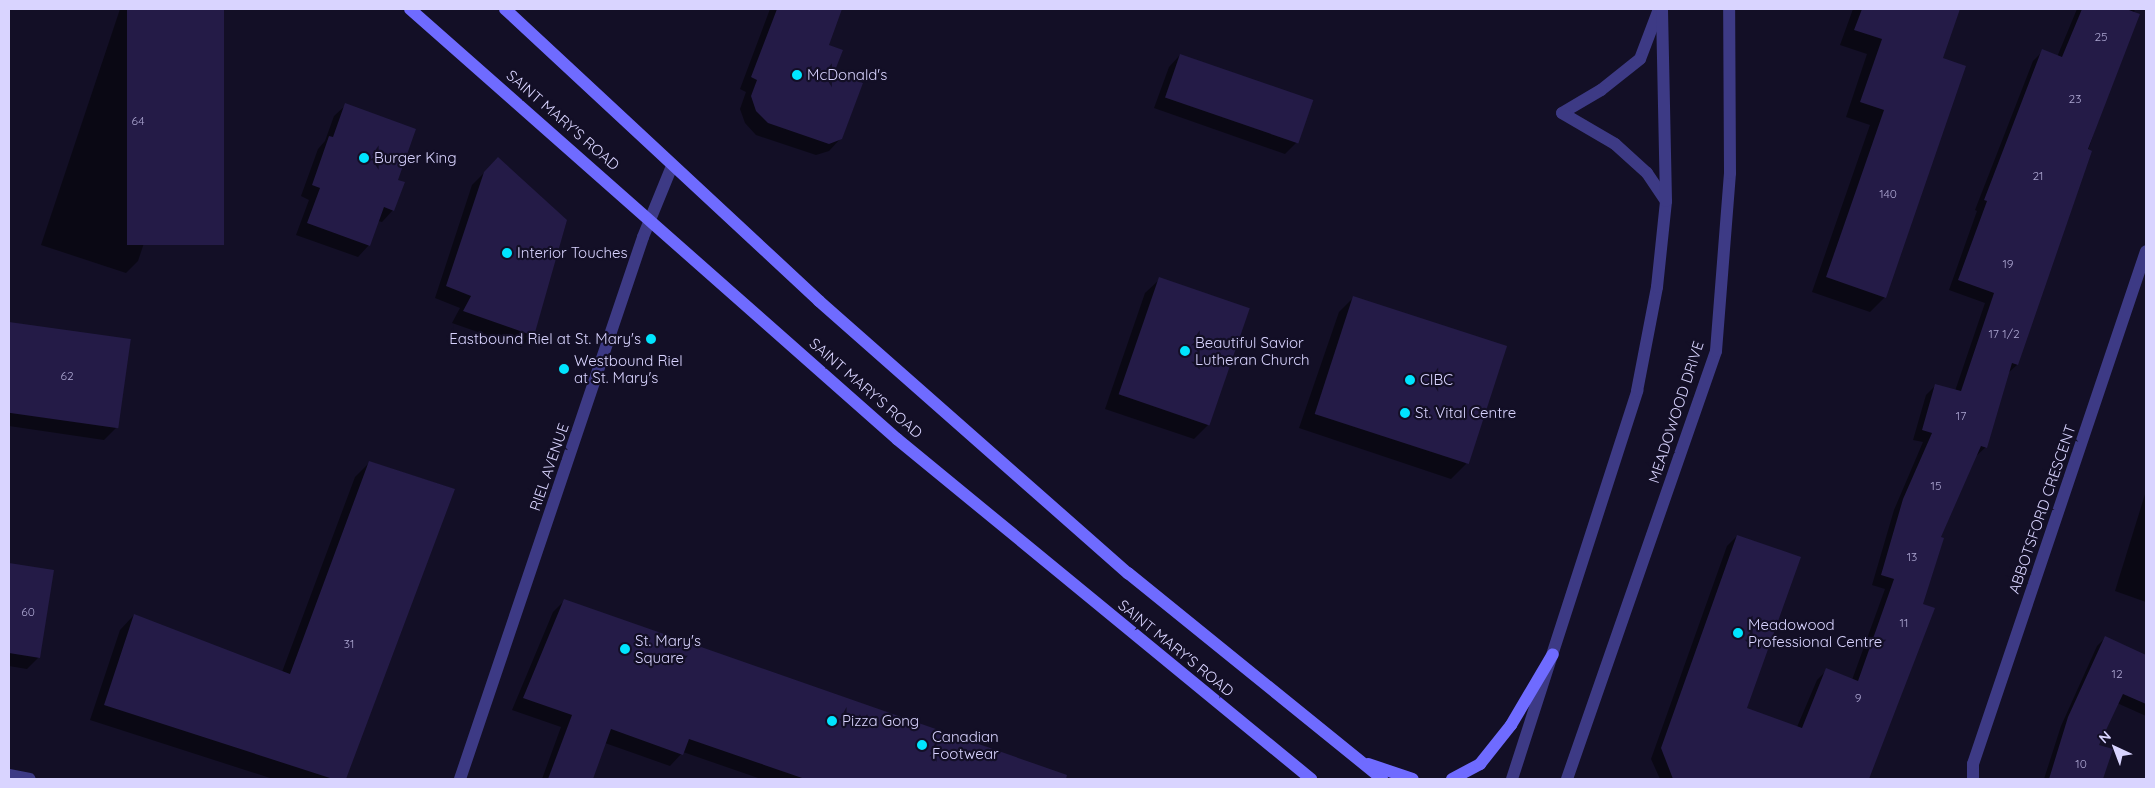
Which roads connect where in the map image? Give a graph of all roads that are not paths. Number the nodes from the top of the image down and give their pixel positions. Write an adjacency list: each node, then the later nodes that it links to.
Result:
1 (410, 9): 7 (main road, SAINT MARY'S ROAD)
2 (505, 9): 5 (main road, SAINT MARY'S ROAD)
3 (1660, 9): 6 (street); 6 (street)
4 (1729, 9): 19 (street, MEADOWOOD DRIVE)
5 (672, 166): 7 (street, RIEL AVENUE); 10 (main road, SAINT MARY'S ROAD)
6 (1666, 201): 9 (street)
7 (651, 219): 13 (street, RIEL AVENUE); 14 (main road, SAINT MARY'S ROAD)
8 (2146, 251): 20 (street, ABBOTSFORD CRESCENT)
9 (1553, 654): 17 (main road); 18 (street)
10 (1360, 761): 15 (main road, SAINT MARY'S ROAD); 16 (main road)
11 (9, 775): 12 (street)
12 (30, 779)
13 (460, 779)
14 (1311, 779)
15 (1382, 779)
16 (1413, 779)
17 (1452, 779)
18 (1512, 779)
19 (1567, 779)
20 (1973, 779)

